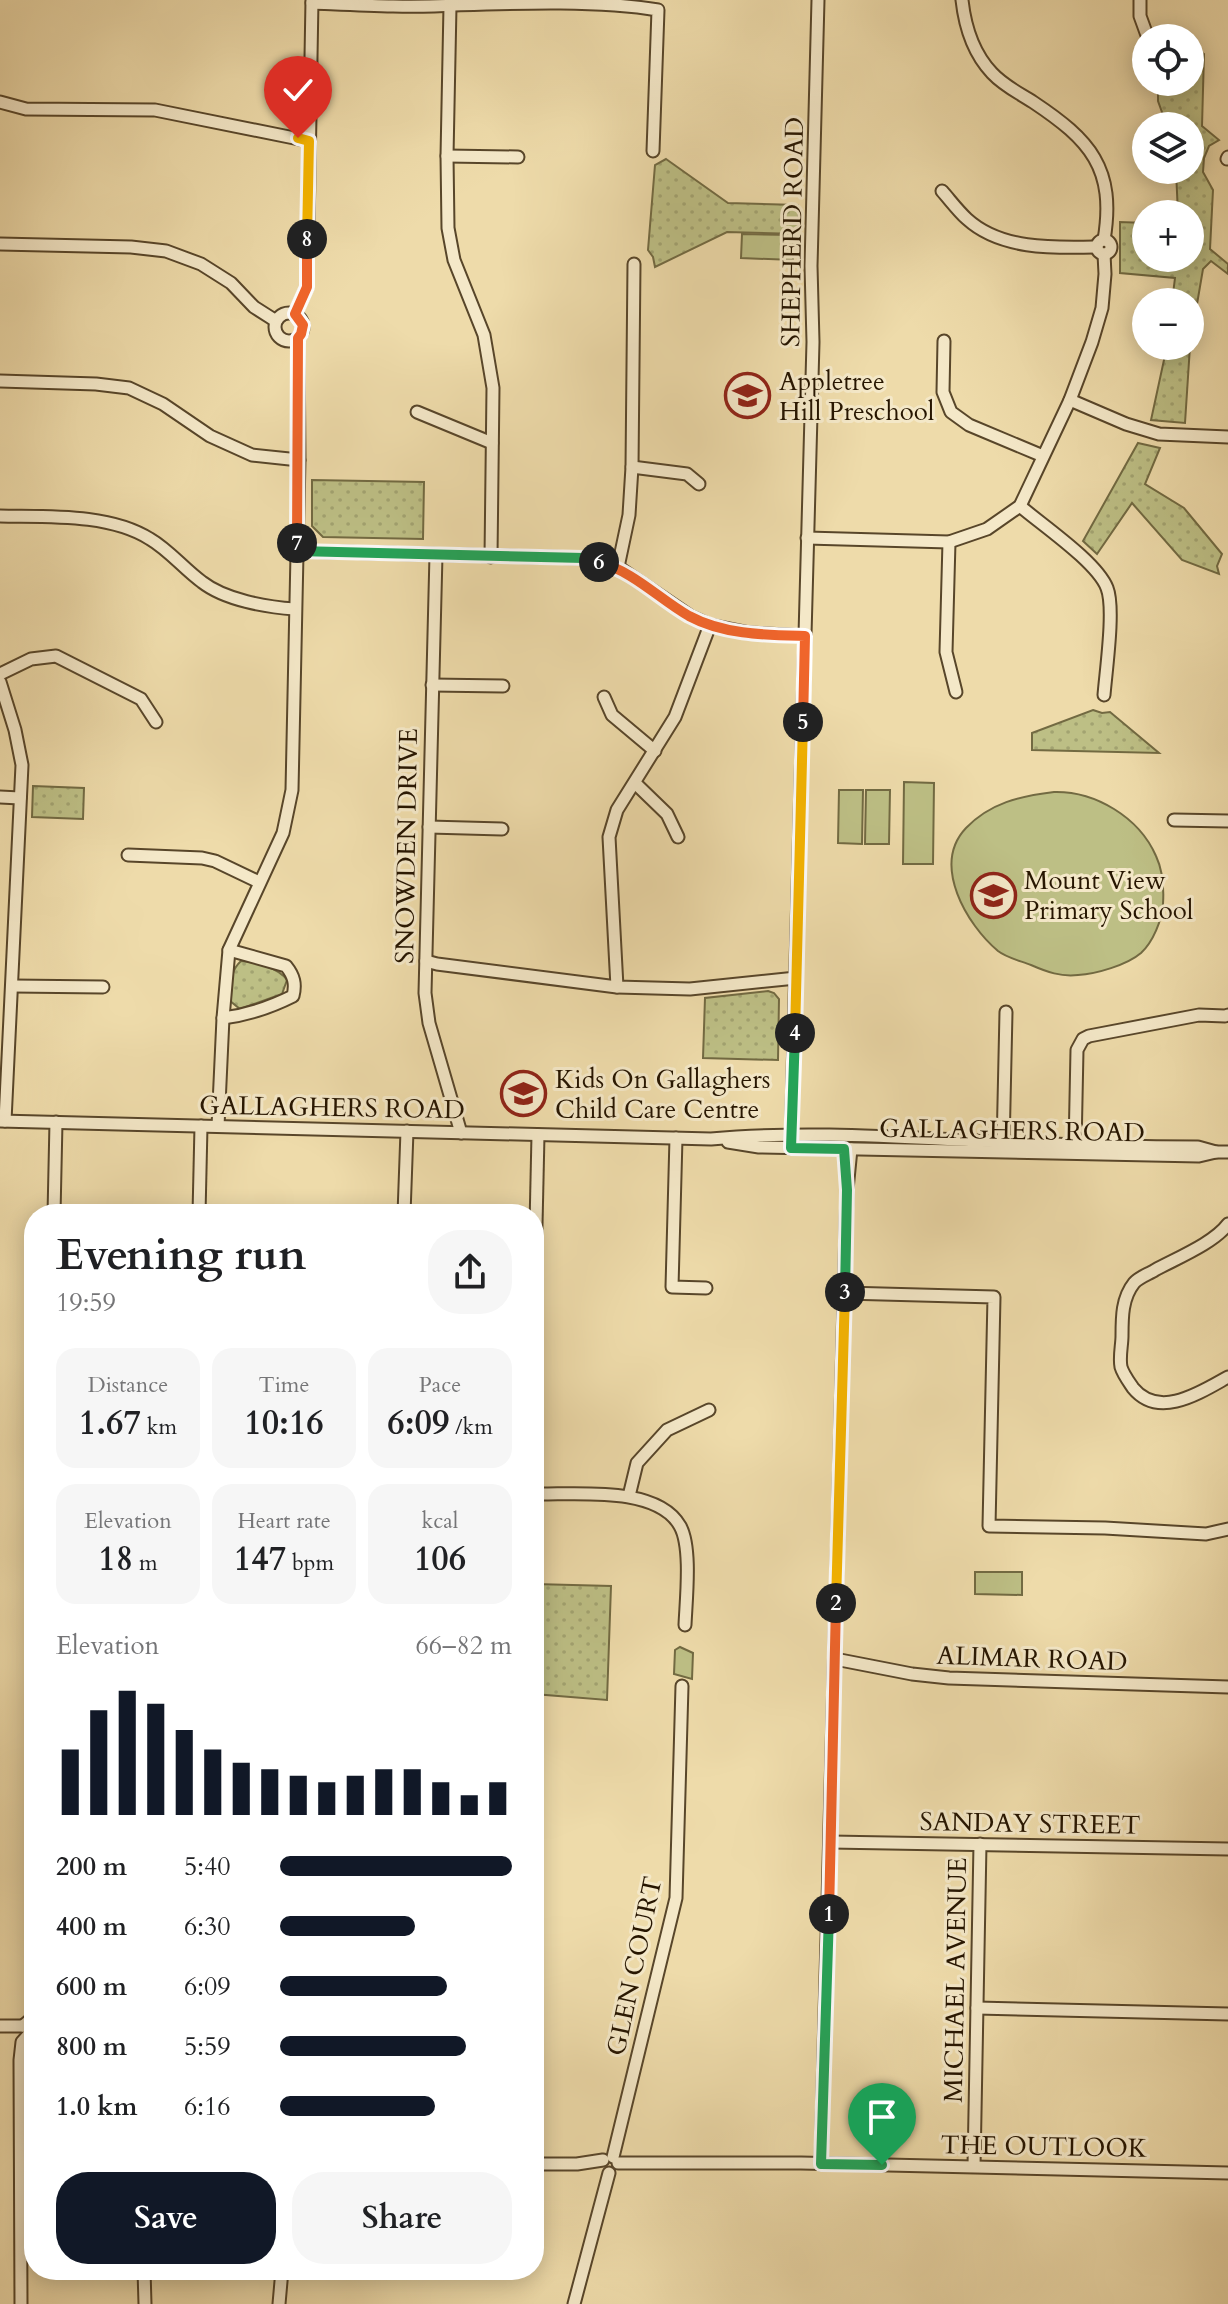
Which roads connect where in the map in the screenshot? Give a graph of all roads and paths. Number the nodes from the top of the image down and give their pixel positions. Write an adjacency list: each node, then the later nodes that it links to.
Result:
1 (818, 0): 31 (street, SHEPHERD ROAD)
2 (962, 0): 14 (street)
3 (1140, 0): 6 (street)
4 (312, 2): 5 (street); 8 (street)
5 (450, 6): 9 (street); 10 (street)
6 (1143, 24)
7 (0, 102): 8 (street)
8 (309, 141): 16 (street)
9 (653, 151)
10 (447, 156): 11 (street); 24 (street)
11 (518, 157)
12 (942, 191): 14 (street)
13 (0, 244): 17 (street)
14 (1102, 247): 21 (street)
15 (634, 264): 27 (street)
16 (295, 314): 17 (street); 18 (street)
17 (276, 321): 18 (street)
18 (298, 338): 26 (street)
19 (944, 341): 25 (street)
20 (0, 381): 26 (street)
21 (1070, 400): 23 (street); 25 (street)
22 (417, 412): 24 (street)
23 (1228, 437)
24 (492, 443): 35 (street)
25 (1043, 456): 29 (street)
26 (299, 460): 33 (street)
27 (632, 467): 28 (street); 36 (street)
28 (699, 484)
29 (1020, 506): 32 (street); 45 (street)
30 (0, 516): 37 (street)
31 (807, 538): 32 (street); 39 (street, SHEPHERD ROAD)
32 (949, 542): 44 (street)
33 (297, 551): 34 (street); 37 (street)
34 (436, 555): 35 (street); 42 (street, SNOWDEN DRIVE)
35 (491, 557): 36 (street)
36 (618, 567): 38 (street)
37 (295, 609): 58 (street)
38 (710, 625): 39 (street); 48 (street)
39 (805, 636): 61 (street, SHEPHERD ROAD)
40 (0, 674): 47 (street)
41 (0, 682): 51 (street)
42 (432, 685): 43 (street); 54 (street, SNOWDEN DRIVE)
43 (503, 686)
44 (956, 692)
45 (1104, 695)
46 (604, 697): 48 (street)
47 (156, 722)
48 (655, 751): 49 (street)
49 (635, 783): 56 (street); 64 (street)
50 (0, 797): 51 (street)
51 (20, 798): 62 (street)
52 (1174, 820): 53 (street)
53 (1228, 821)
54 (429, 827): 55 (street); 60 (street, SNOWDEN DRIVE)
55 (502, 829)
56 (678, 837)
57 (128, 855): 58 (street)
58 (259, 882): 59 (street)
59 (229, 950): 67 (street); 67 (street)
60 (426, 961): 64 (street); 73 (street, SNOWDEN DRIVE)
61 (796, 978): 64 (street); 76 (street, SHEPHERD ROAD)
62 (13, 986): 63 (street); 68 (street)
63 (103, 987)
64 (617, 987)
65 (1006, 1012): 77 (street)
66 (1228, 1015): 79 (street)
67 (223, 1018): 71 (street)
68 (3, 1121): 69 (street, GALLAGHERS ROAD)
69 (56, 1122): 70 (street, GALLAGHERS ROAD); 81 (street)
70 (201, 1126): 71 (street, GALLAGHERS ROAD); 82 (street)
71 (218, 1126): 72 (street, GALLAGHERS ROAD)
72 (407, 1131): 73 (street, GALLAGHERS ROAD); 83 (street)
73 (461, 1133): 74 (street, GALLAGHERS ROAD)
74 (538, 1135): 75 (street, GALLAGHERS ROAD); 84 (street)
75 (676, 1138): 76 (street, GALLAGHERS ROAD); 86 (street)
76 (791, 1142): 77 (street, GALLAGHERS ROAD); 78 (street, GALLAGHERS ROAD)
77 (1003, 1146): 78 (street, GALLAGHERS ROAD); 79 (street, GALLAGHERS ROAD)
78 (848, 1149): 87 (street)
79 (1075, 1149): 80 (street, GALLAGHERS ROAD)
80 (1222, 1152)
81 (54, 1204)
82 (199, 1204)
83 (404, 1204)
84 (536, 1204)
85 (1228, 1224): 88 (street)
86 (706, 1288)
87 (845, 1293): 92 (street); 94 (street)
88 (1228, 1377)
89 (709, 1410): 91 (street)
90 (544, 1494): 91 (street)
91 (629, 1496): 93 (street)
92 (1228, 1529)
93 (685, 1625)
94 (835, 1659): 96 (street, ALIMAR ROAD); 97 (street)
95 (682, 1686): 108 (street, GLEN COURT)
96 (1228, 1687)
97 (831, 1842): 98 (street, SANDAY STREET); 107 (street)
98 (980, 1844): 99 (street, SANDAY STREET); 100 (street, MICHAEL AVENUE)
99 (1228, 1849)
100 (977, 2008): 101 (street); 109 (street, MICHAEL AVENUE)
101 (1228, 2014)
102 (24, 2029): 103 (street)
103 (3, 2030): 105 (street)
104 (24, 2039): 105 (street)
105 (20, 2060): 114 (street)
106 (544, 2164): 108 (street, THE OUTLOOK)
107 (821, 2164): 108 (street, THE OUTLOOK); 109 (street, THE OUTLOOK)
108 (609, 2165): 118 (street, GLEN COURT)
109 (974, 2166): 110 (street, THE OUTLOOK)
110 (1228, 2173)
111 (144, 2280): 115 (street)
112 (282, 2280): 113 (street)
113 (282, 2285): 116 (street); 117 (street)
114 (21, 2304)
115 (145, 2304)
116 (279, 2304)
117 (285, 2304)
118 (574, 2304)

